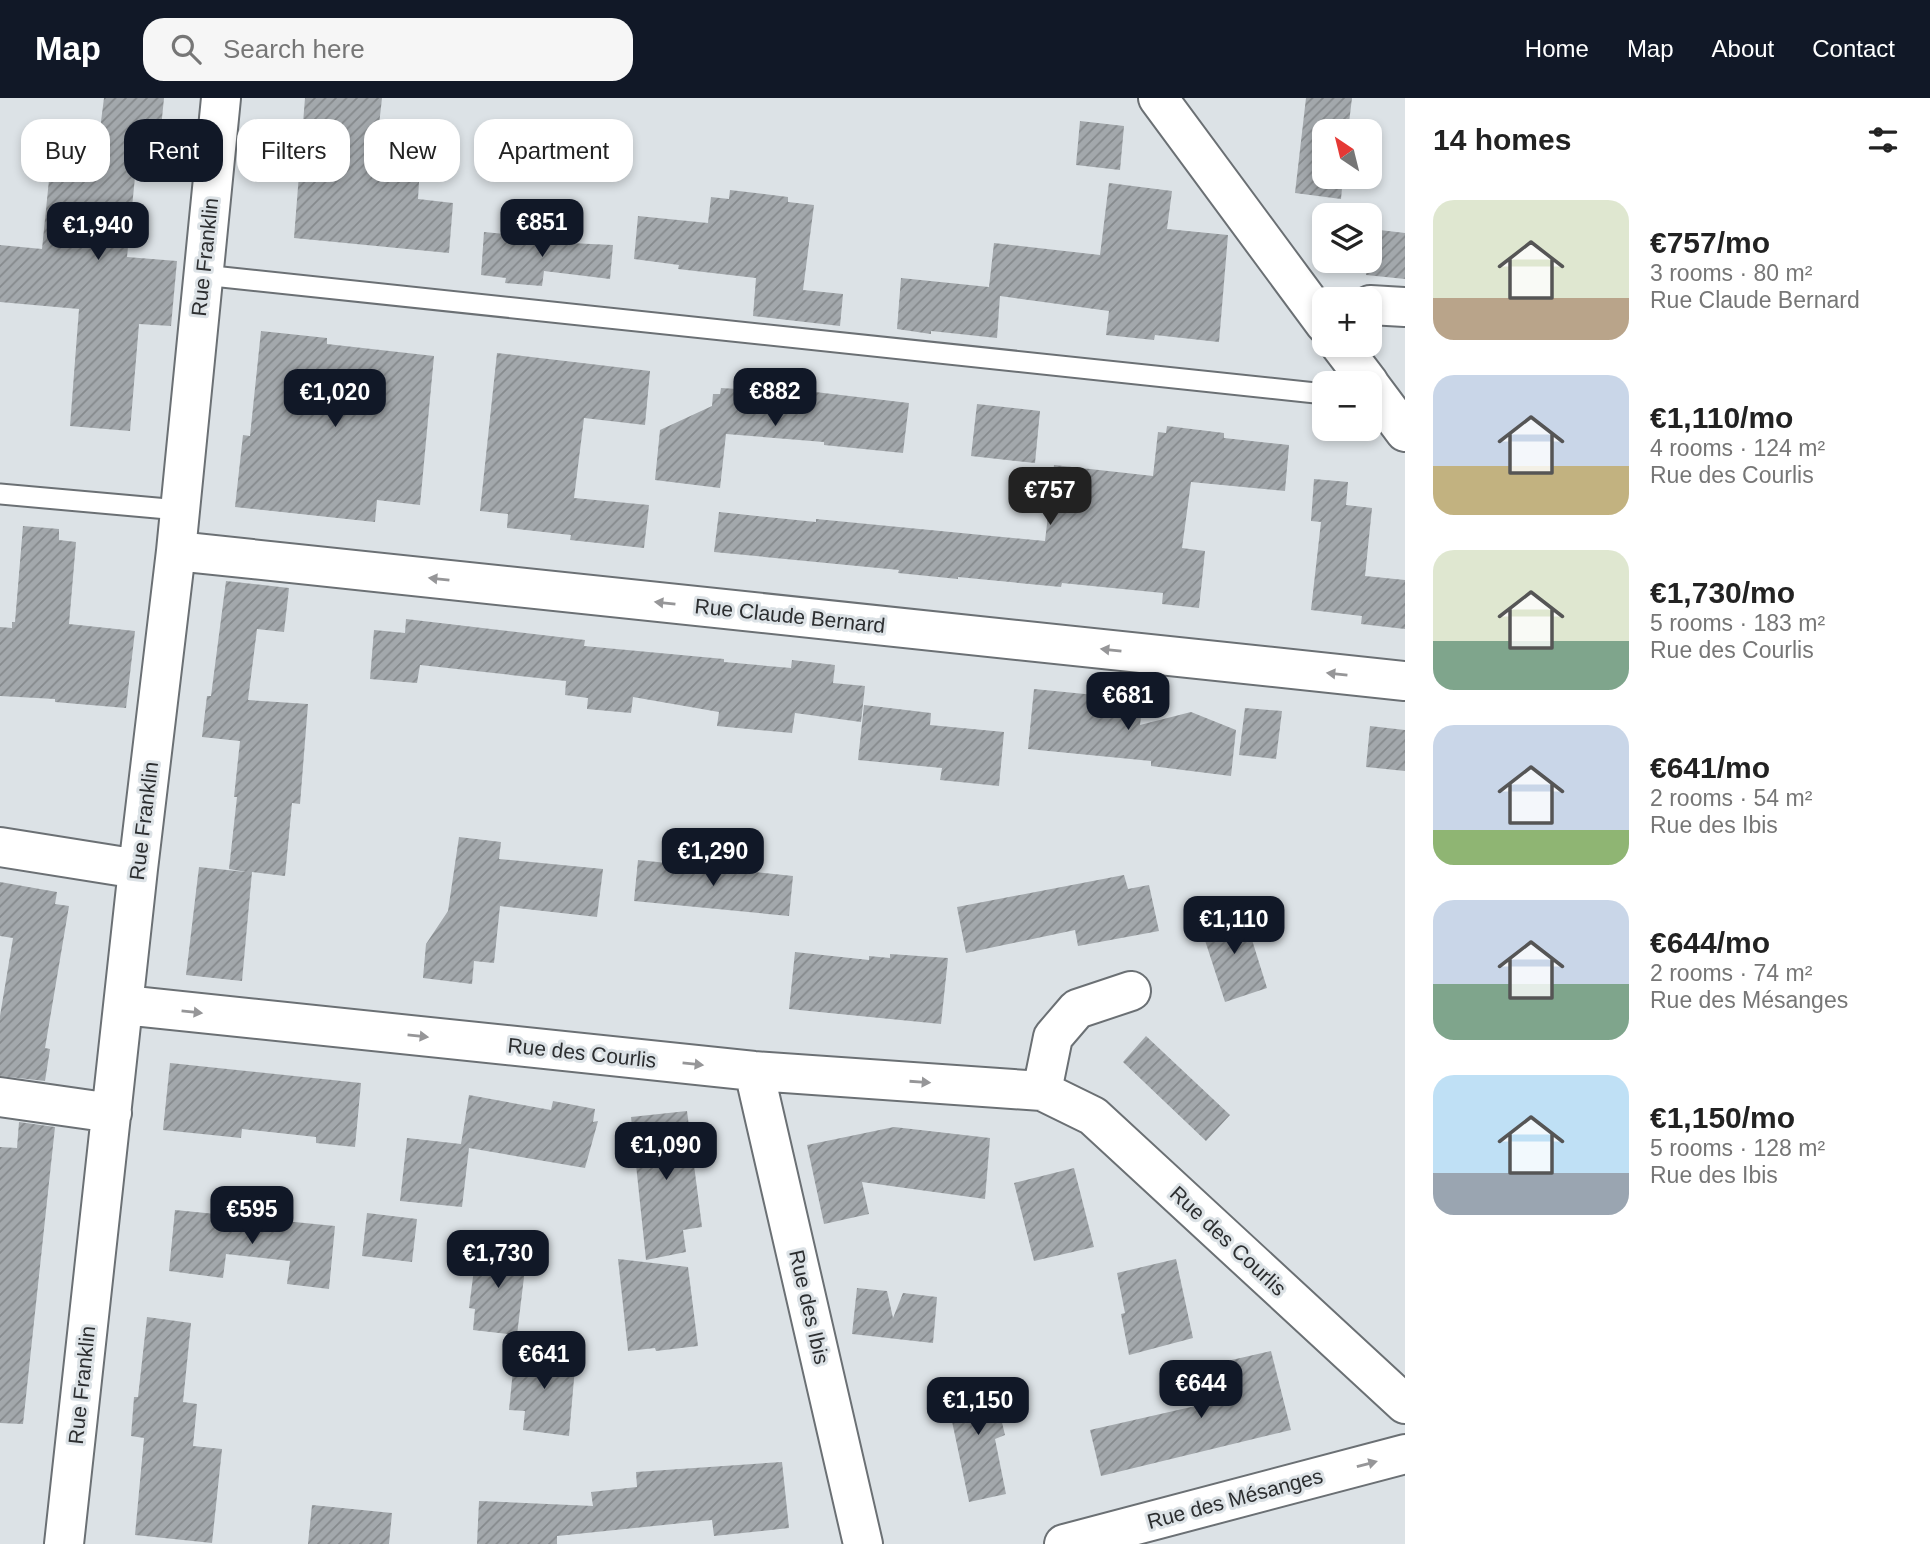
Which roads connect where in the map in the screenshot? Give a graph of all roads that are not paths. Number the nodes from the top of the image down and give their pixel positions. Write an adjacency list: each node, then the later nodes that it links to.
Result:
1 (221, 98): 3 (street, Rue Franklin)
2 (1158, 98): 4 (street)
3 (203, 275): 7 (lane); 11 (street, Rue Franklin)
4 (1312, 303)
5 (1382, 306): 6 (street)
6 (1405, 307)
7 (1312, 393)
8 (1382, 403): 9 (street)
9 (1405, 432)
10 (0, 494): 11 (lane)
11 (179, 510): 12 (street, Rue Franklin)
12 (176, 551): 13 (street, Rue Claude Bernard, one-way to 12); 15 (street, Rue Franklin)
13 (1405, 681)
14 (0, 848): 15 (street)
15 (138, 869): 17 (street, Rue Franklin)
16 (1131, 991): 19 (street)
17 (124, 1005): 18 (street, Rue des Courlis, one-way to 18); 21 (street, Rue Franklin)
18 (754, 1071): 19 (street, Rue des Courlis, one-way to 19); 25 (street, Rue des Ibis)
19 (1042, 1091): 22 (street, Rue des Courlis)
20 (0, 1097): 21 (street)
21 (112, 1113): 24 (street, Rue Franklin)
22 (1405, 1404)
23 (1405, 1454): 26 (street, Rue des Mésanges, one-way to 23)
24 (64, 1544)
25 (863, 1544)
26 (1064, 1544)

